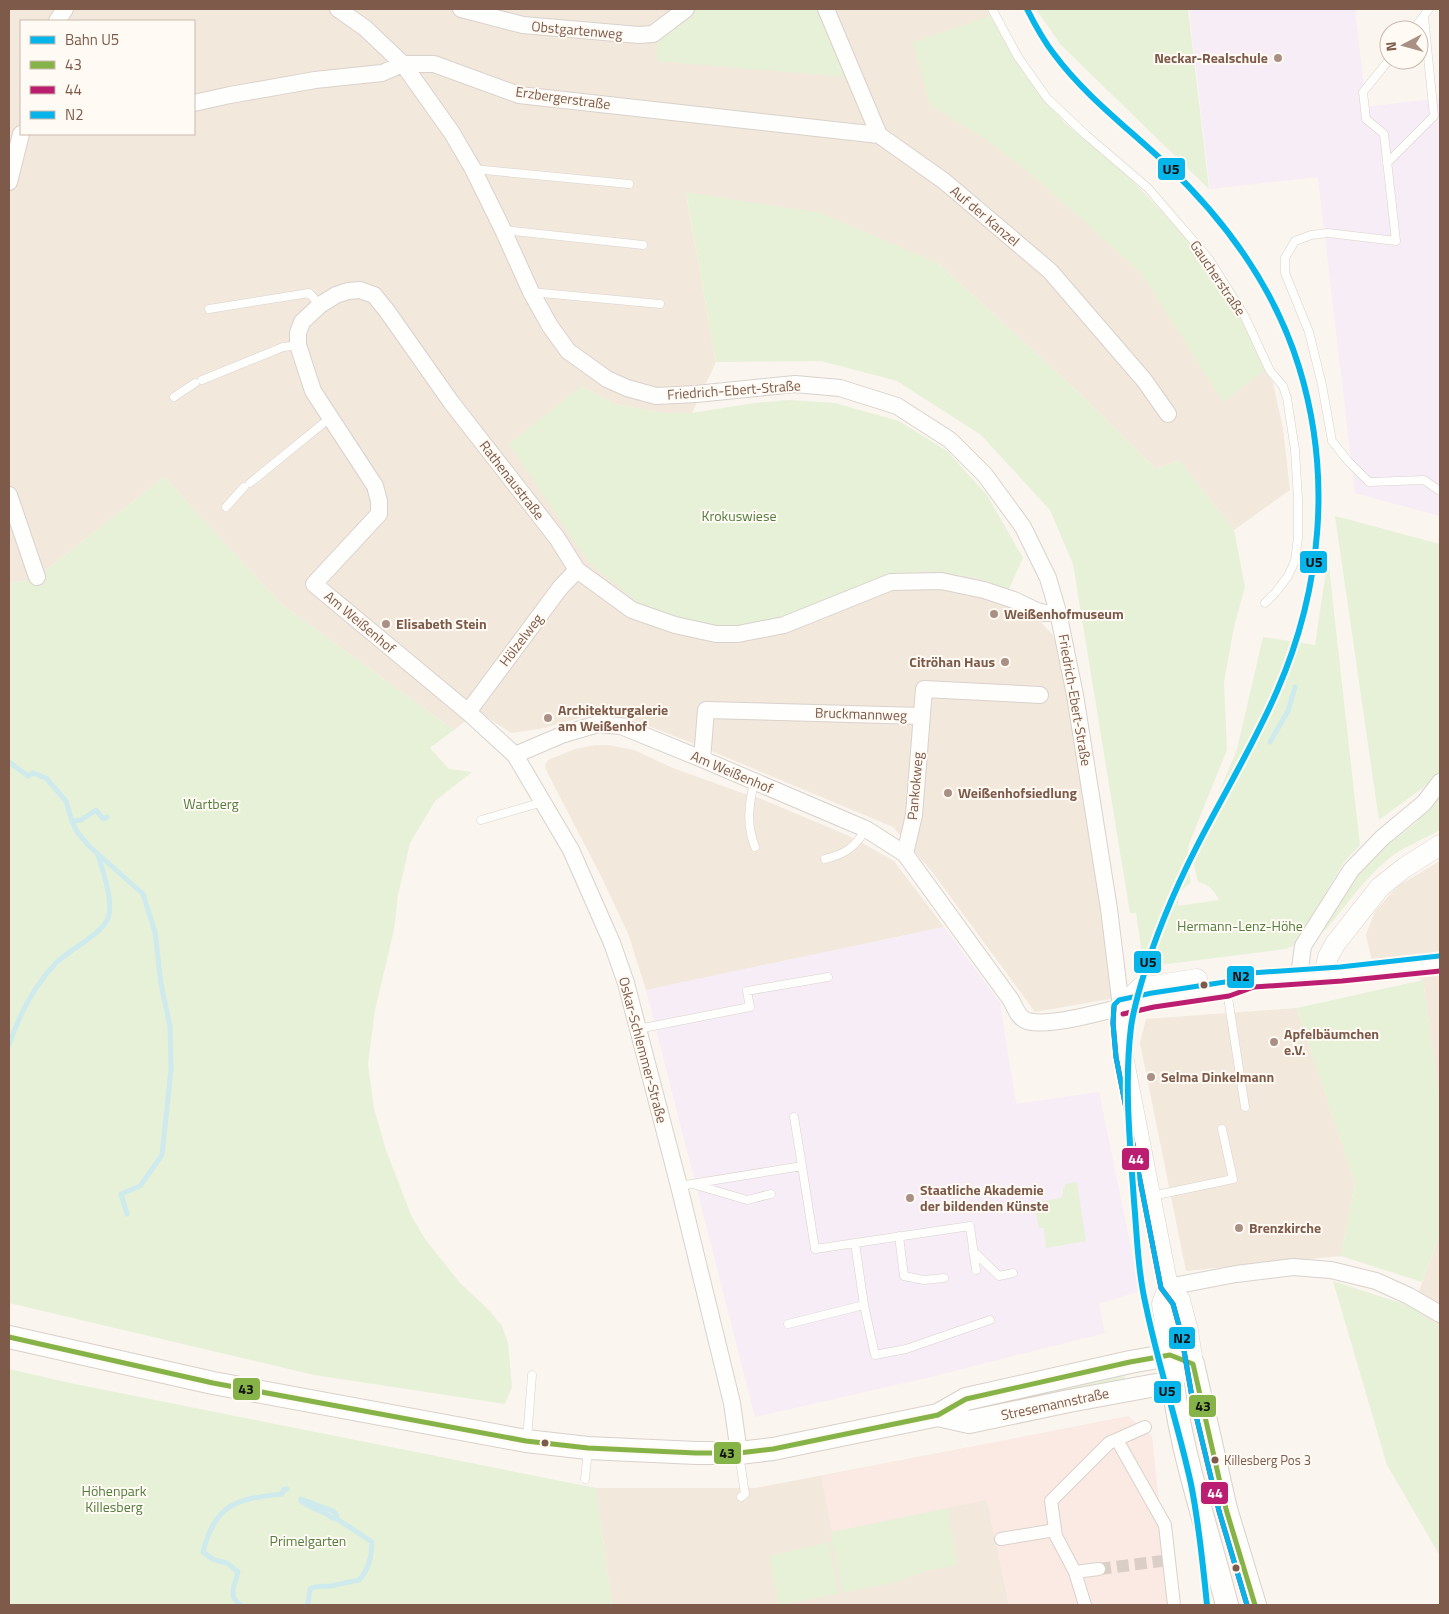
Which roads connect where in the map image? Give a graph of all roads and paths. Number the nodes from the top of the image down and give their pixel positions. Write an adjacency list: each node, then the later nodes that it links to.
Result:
1 (65, 9): 9 (street)
2 (338, 9): 11 (street, Friedrich-Ebert-Straße)
3 (461, 9): 4 (street, Obstgartenweg)
4 (686, 9)
5 (826, 9): 15 (street)
6 (992, 9): 36 (lane, Gaucherstraße)
7 (1429, 9): 8 (lane)
8 (1424, 17): 10 (lane); 16 (lane)
9 (58, 20)
10 (1421, 20)
11 (403, 64): 13 (street, Erzbergerstraße); 15 (street, Erzbergerstraße); 17 (street, Friedrich-Ebert-Straße)
12 (1381, 70): 16 (lane)
13 (195, 103)
14 (21, 135): 18 (street)
15 (879, 136): 28 (street, Auf der Kanzel)
16 (1388, 163): 30 (lane)
17 (473, 169): 19 (lane); 20 (street, Friedrich-Ebert-Straße)
18 (9, 182)
19 (629, 184)
20 (503, 230): 21 (lane); 22 (street, Friedrich-Ebert-Straße)
21 (643, 245)
22 (531, 292): 23 (lane); 37 (street, Friedrich-Ebert-Straße)
23 (660, 304)
24 (320, 306): 25 (lane); 26 (street, Rathenaustraße); 33 (street, Rathenaustraße)
25 (209, 309)
26 (298, 345): 27 (lane); 29 (street, Rathenaustraße)
27 (174, 398)
28 (1168, 414)
29 (331, 417): 32 (lane); 35 (street, Rathenaustraße)
30 (1440, 491)
31 (9, 495): 34 (street)
32 (226, 507)
33 (576, 570): 37 (street, Rathenaustraße); 39 (street, Hölzelweg)
34 (37, 577)
35 (314, 584): 39 (street, Am Weißenhof)
36 (1265, 603)
37 (1058, 612): 58 (street, Friedrich-Ebert-Straße)
38 (1040, 695): 40 (street, Bruckmannweg)
39 (468, 712): 41 (street, Am Weißenhof)
40 (921, 716): 42 (street, Bruckmannweg); 50 (street, Pankokweg)
41 (515, 755): 42 (street, Am Weißenhof); 45 (street, Oskar-Schlemmer-Straße)
42 (702, 759): 43 (street, Am Weißenhof)
43 (754, 782): 47 (street, Am Weißenhof); 49 (lane)
44 (1440, 782): 54 (street)
45 (543, 802): 46 (lane); 59 (street, Oskar-Schlemmer-Straße)
46 (481, 820)
47 (866, 829): 50 (street, Am Weißenhof); 51 (lane)
48 (1440, 845): 53 (street)
49 (755, 847)
50 (905, 854): 58 (street, Am Weißenhof)
51 (825, 859)
52 (1440, 963): 53 (street)
53 (1324, 974): 54 (street)
54 (1299, 976): 56 (street)
55 (828, 977): 59 (lane)
56 (1252, 980): 57 (street); 58 (street)
57 (1227, 989): 58 (street); 60 (lane)
58 (1120, 1007): 66 (street)
59 (638, 1029): 64 (street, Oskar-Schlemmer-Straße)
60 (1245, 1107)
61 (794, 1117): 63 (lane)
62 (1222, 1129): 66 (lane)
63 (802, 1166): 64 (lane); 68 (lane)
64 (687, 1185): 65 (lane); 88 (street, Oskar-Schlemmer-Straße)
65 (771, 1194)
66 (1150, 1196): 73 (street)
67 (899, 1236): 68 (lane); 69 (lane); 72 (lane)
68 (855, 1243): 74 (lane)
69 (973, 1251): 70 (lane); 71 (lane)
70 (976, 1270)
71 (1013, 1273)
72 (944, 1278)
73 (1168, 1287): 75 (street); 79 (street); 80 (street)
74 (864, 1305): 76 (lane); 77 (lane)
75 (1440, 1314)
76 (990, 1320)
77 (788, 1324)
78 (9, 1337): 86 (main road, Stresemannstraße)
79 (1170, 1355): 80 (main road); 82 (main road); 83 (main road, Stresemannstraße)
80 (1193, 1364): 82 (street); 98 (main road)
81 (532, 1375): 86 (lane)
82 (1172, 1382): 83 (main road, Stresemannstraße); 97 (main road)
83 (938, 1415): 88 (main road, Stresemannstraße)
84 (1145, 1427): 85 (street)
85 (1117, 1440): 91 (street); 96 (street)
86 (526, 1441): 87 (main road, Stresemannstraße)
87 (588, 1448): 88 (main road, Stresemannstraße); 89 (lane)
88 (739, 1453): 90 (lane)
89 (585, 1479)
90 (741, 1497)
91 (1055, 1530): 92 (street); 94 (street)
92 (1001, 1538)
93 (1099, 1569): 94 (street)
94 (1075, 1572): 95 (street)
95 (1086, 1605)
96 (1174, 1605)
97 (1227, 1605)
98 (1255, 1605)

